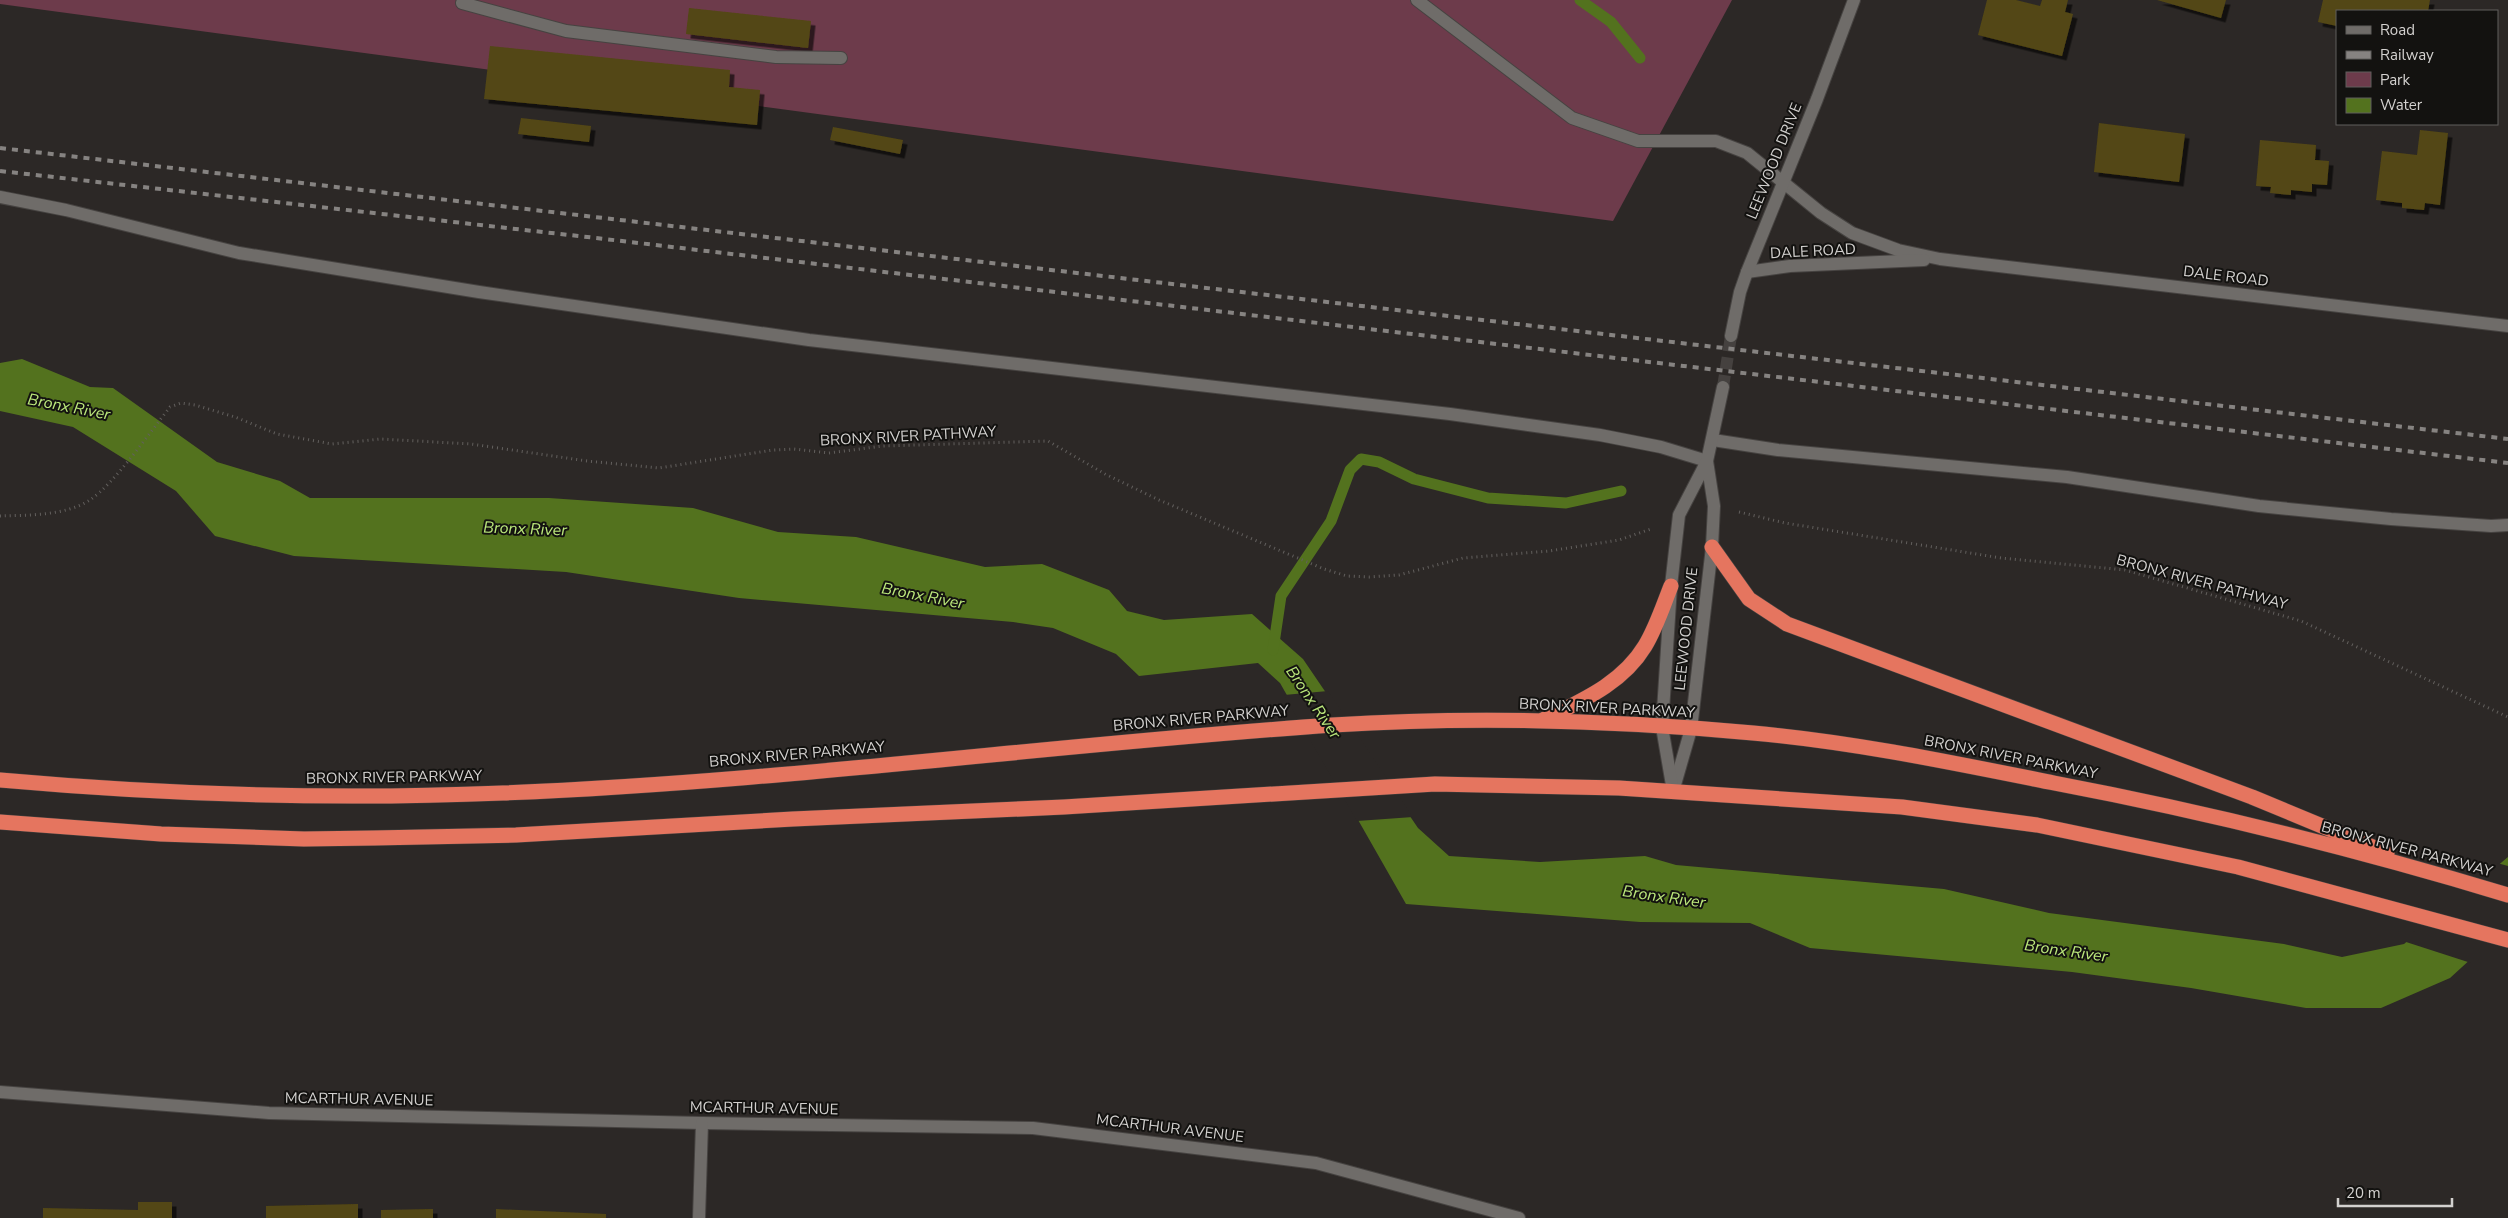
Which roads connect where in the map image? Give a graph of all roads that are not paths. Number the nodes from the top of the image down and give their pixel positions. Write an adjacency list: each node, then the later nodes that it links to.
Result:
1 (1417, 0): 5 (street, DALE ROAD)
2 (1854, 0): 5 (street, LEEWOOD DRIVE)
3 (462, 3): 4 (street)
4 (841, 58)
5 (1782, 182): 7 (street, DALE ROAD); 8 (street, LEEWOOD DRIVE)
6 (0, 197): 13 (street)
7 (1940, 260): 8 (street, DALE ROAD); 9 (street, DALE ROAD)
8 (1747, 272): 10 (street, LEEWOOD DRIVE)
9 (2508, 326)
10 (1731, 336)
11 (1723, 387): 12 (street, LEEWOOD DRIVE)
12 (1713, 440): 13 (street, LEEWOOD DRIVE); 14 (street)
13 (1707, 461): 15 (street, LEEWOOD DRIVE); 16 (street, LEEWOOD DRIVE)
14 (2508, 525)
15 (1712, 547): 19 (street, LEEWOOD DRIVE); 23 (highway)
16 (1671, 586): 17 (highway); 18 (street, LEEWOOD DRIVE)
17 (1542, 721): 18 (highway, BRONX RIVER PARKWAY); 20 (highway, BRONX RIVER PARKWAY)
18 (1662, 727): 19 (highway, BRONX RIVER PARKWAY); 21 (street, LEEWOOD DRIVE)
19 (1691, 729): 21 (street, LEEWOOD DRIVE); 23 (highway, BRONX RIVER PARKWAY)
20 (0, 780)
21 (1673, 790): 22 (highway); 25 (highway)
22 (0, 822)
23 (2444, 876): 24 (highway, BRONX RIVER PARKWAY)
24 (2508, 895)
25 (2508, 940)
26 (0, 1092): 27 (street, MCARTHUR AVENUE)
27 (702, 1123): 28 (street, MCARTHUR AVENUE); 29 (street)
28 (1513, 1217)
29 (699, 1218)

